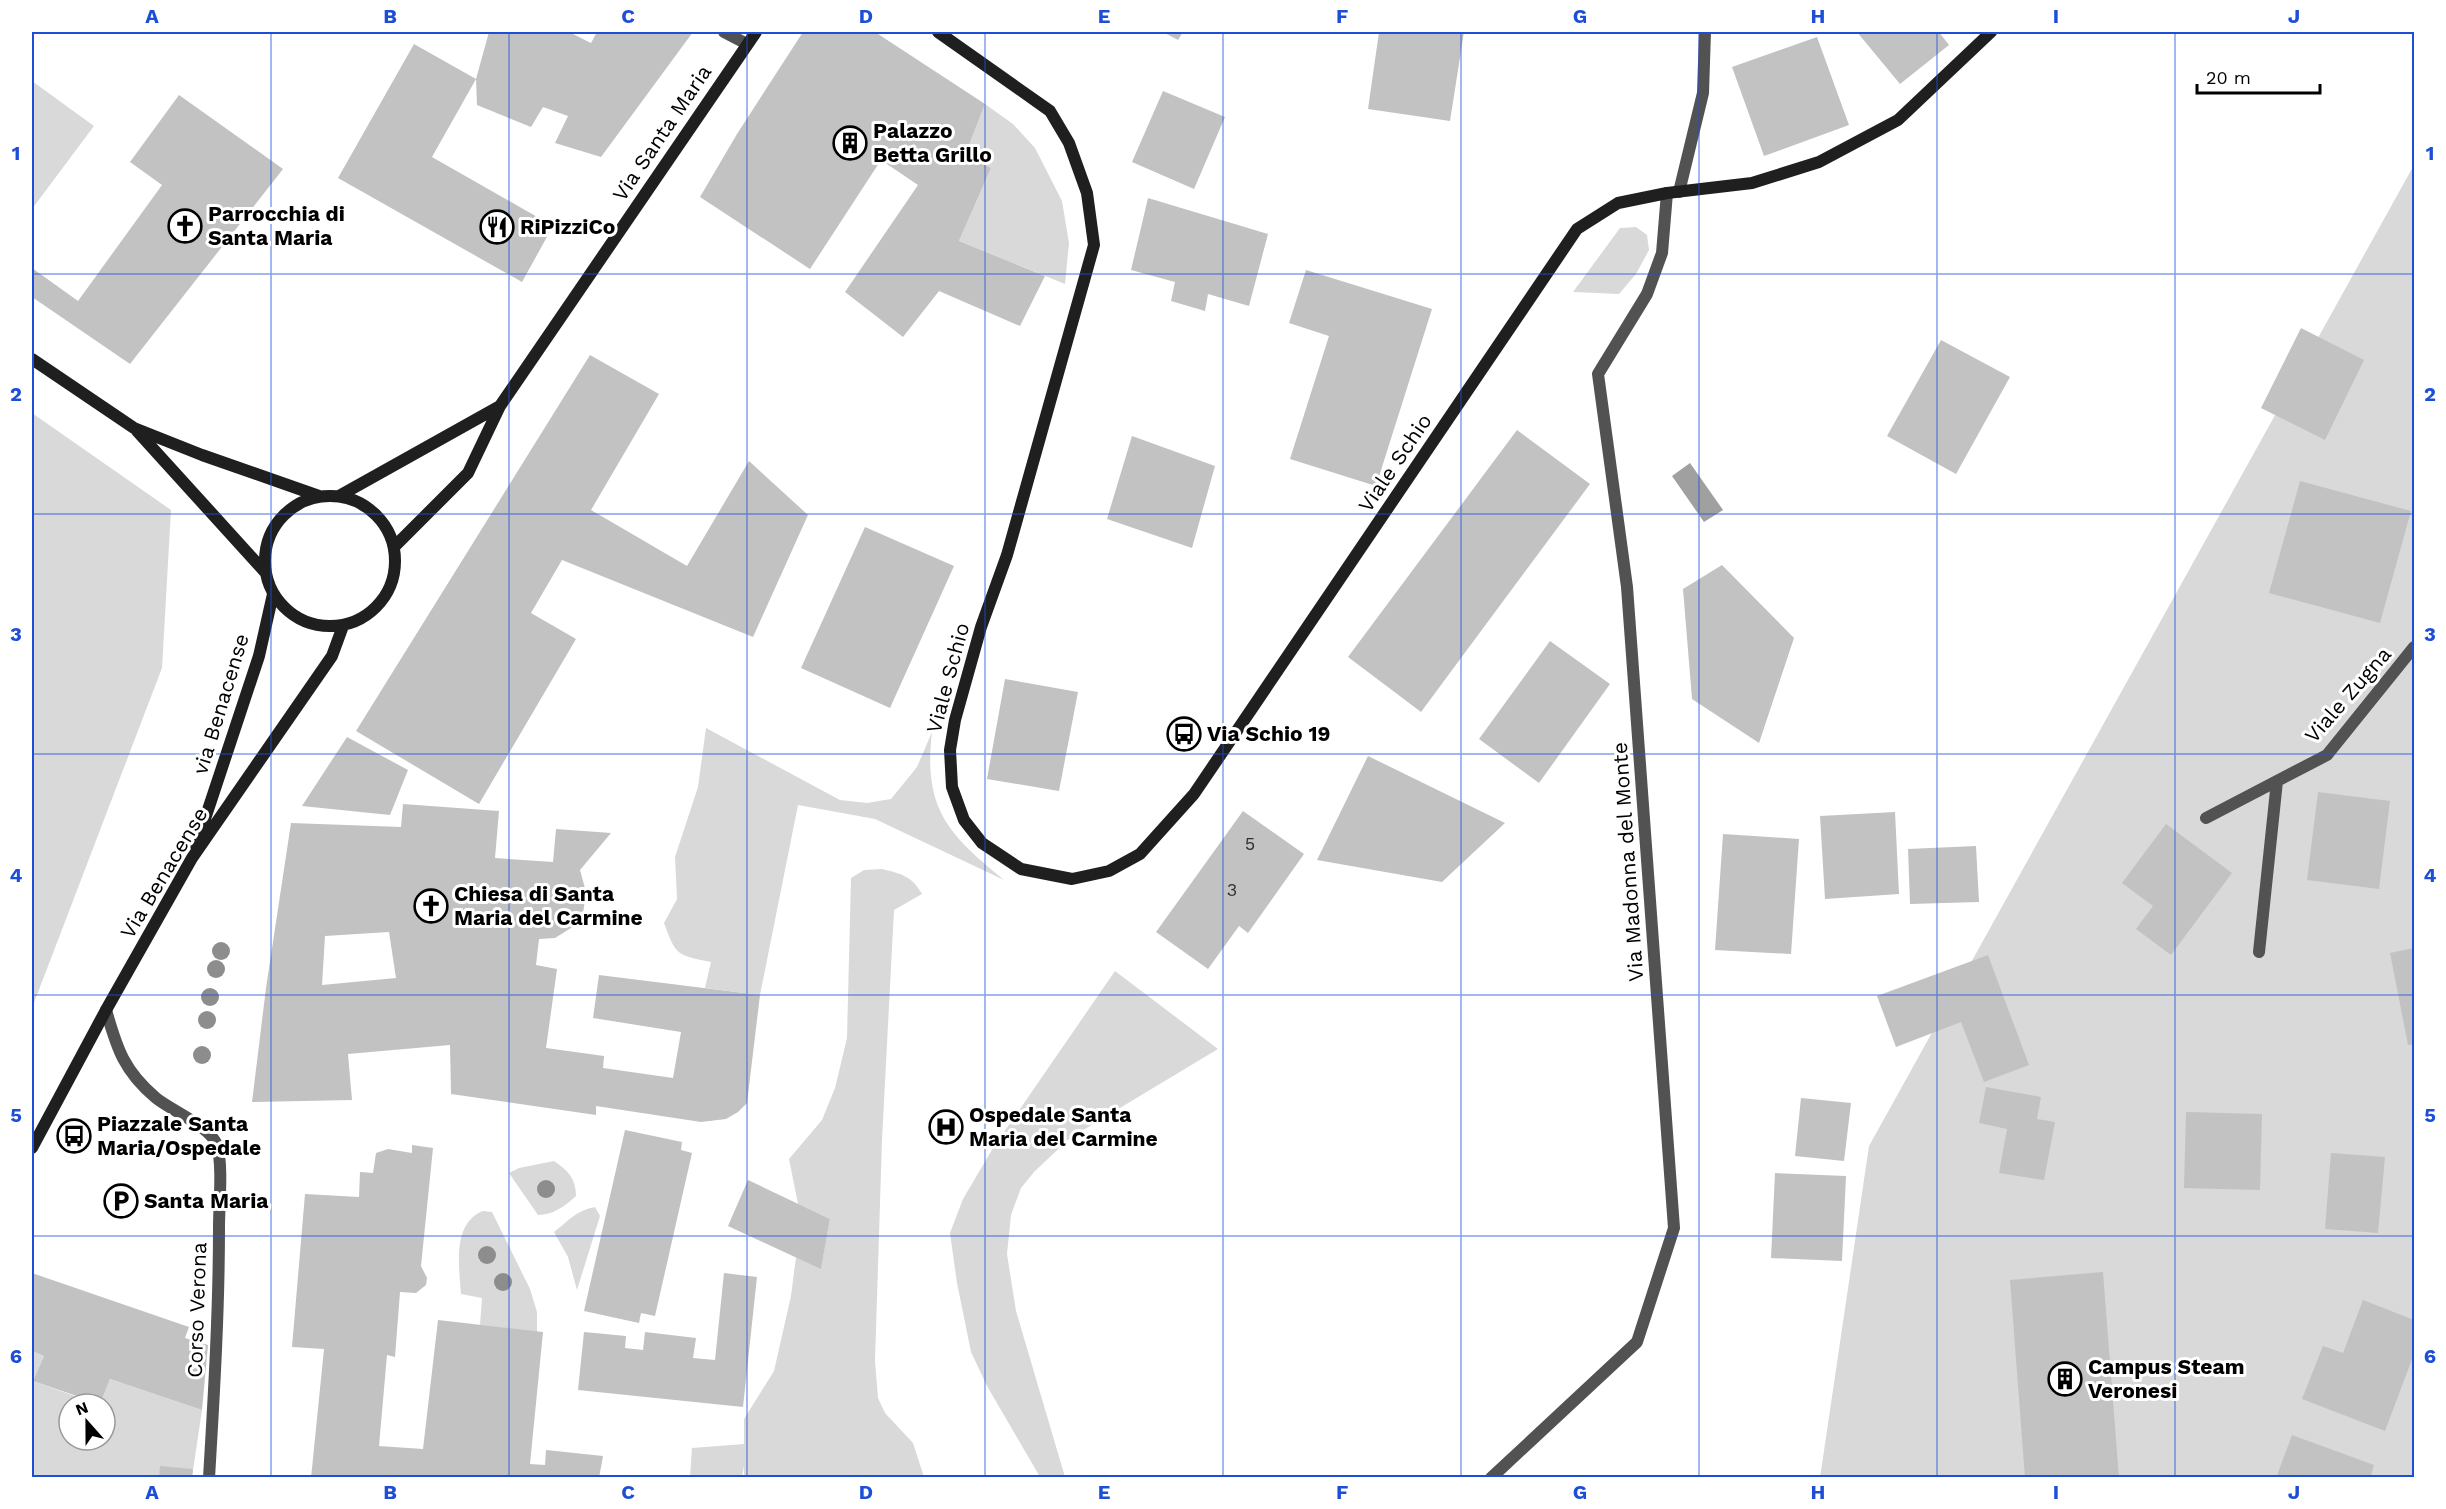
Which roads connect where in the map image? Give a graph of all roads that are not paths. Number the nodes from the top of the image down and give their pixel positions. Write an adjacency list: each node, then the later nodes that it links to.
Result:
1 (724, 32): 6 (street)
2 (756, 32): 6 (main road, Via Santa Maria)
3 (938, 32): 7 (main road, Viale Schio)
4 (1705, 32): 7 (street, Via Madonna del Monte)
5 (1991, 32): 7 (main road)
6 (747, 44): 9 (main road, Via Santa Maria)
7 (1673, 192): 25 (street, Via Madonna del Monte)
8 (32, 359): 10 (main road)
9 (500, 406): 12 (main road, Via Santa Maria); 13 (main road, Via Santa Maria)
10 (134, 428): 11 (main road); 14 (main road)
11 (319, 496): 12 (main road); 14 (main road)
12 (339, 496): 13 (main road)
13 (394, 547): 16 (main road)
14 (265, 573): 15 (main road)
15 (273, 594): 16 (main road); 20 (main road, via Benacense)
16 (343, 626): 20 (main road, Via Benacense)
17 (2415, 647): 18 (street, Viale Zugna)
18 (2277, 781): 19 (street, Viale Zugna); 21 (street)
19 (2206, 818)
20 (192, 858): 22 (main road, Via Benacense)
21 (2259, 952)
22 (106, 1010): 23 (main road, Via Benacense); 24 (street, Corso Verona)
23 (32, 1148)
24 (209, 1478)
25 (1491, 1478)

